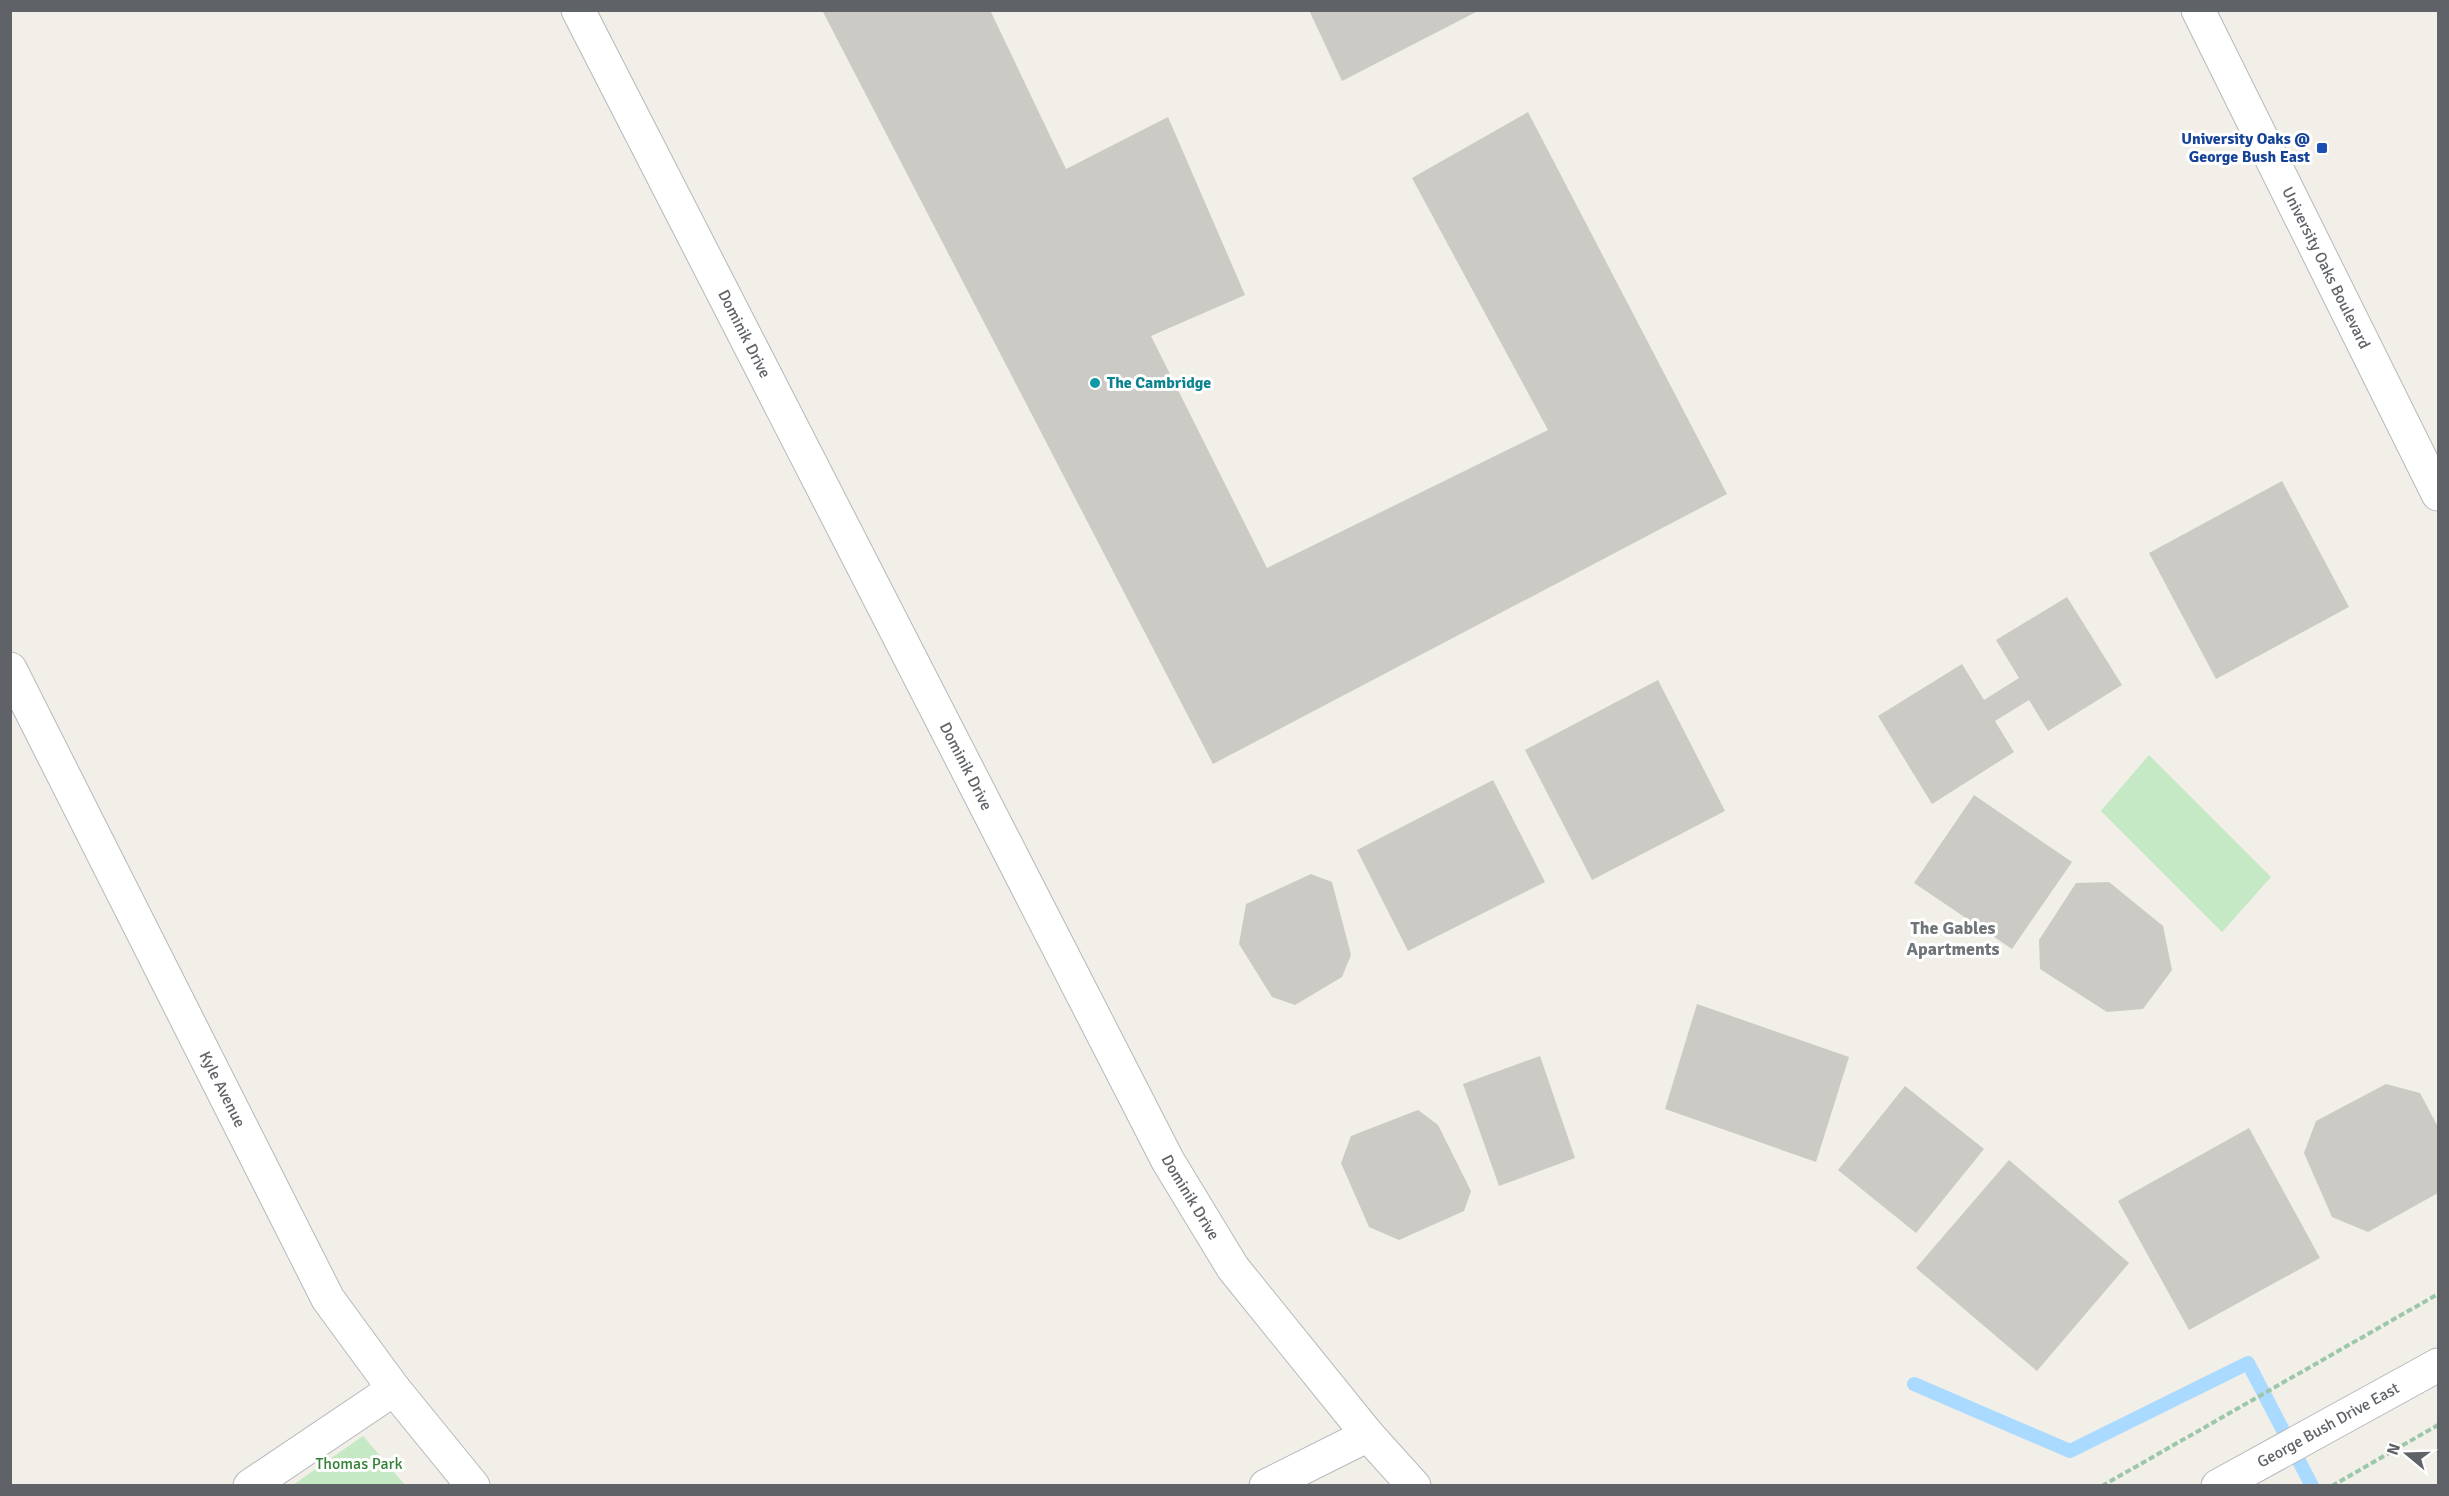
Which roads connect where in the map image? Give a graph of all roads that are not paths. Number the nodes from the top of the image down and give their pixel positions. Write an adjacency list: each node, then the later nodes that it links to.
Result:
1 (578, 10): 7 (street, Dominik Drive)
2 (2198, 10): 3 (street, University Oaks Boulevard)
3 (2439, 494)
4 (10, 669): 6 (street, Kyle Avenue)
5 (2439, 1365): 12 (street, George Bush Drive East)
6 (394, 1389): 8 (street); 9 (street, Kyle Avenue)
7 (1368, 1435): 10 (street); 11 (street, Dominik Drive)
8 (250, 1485)
9 (473, 1485)
10 (1266, 1485)
11 (1414, 1485)
12 (2218, 1485)

